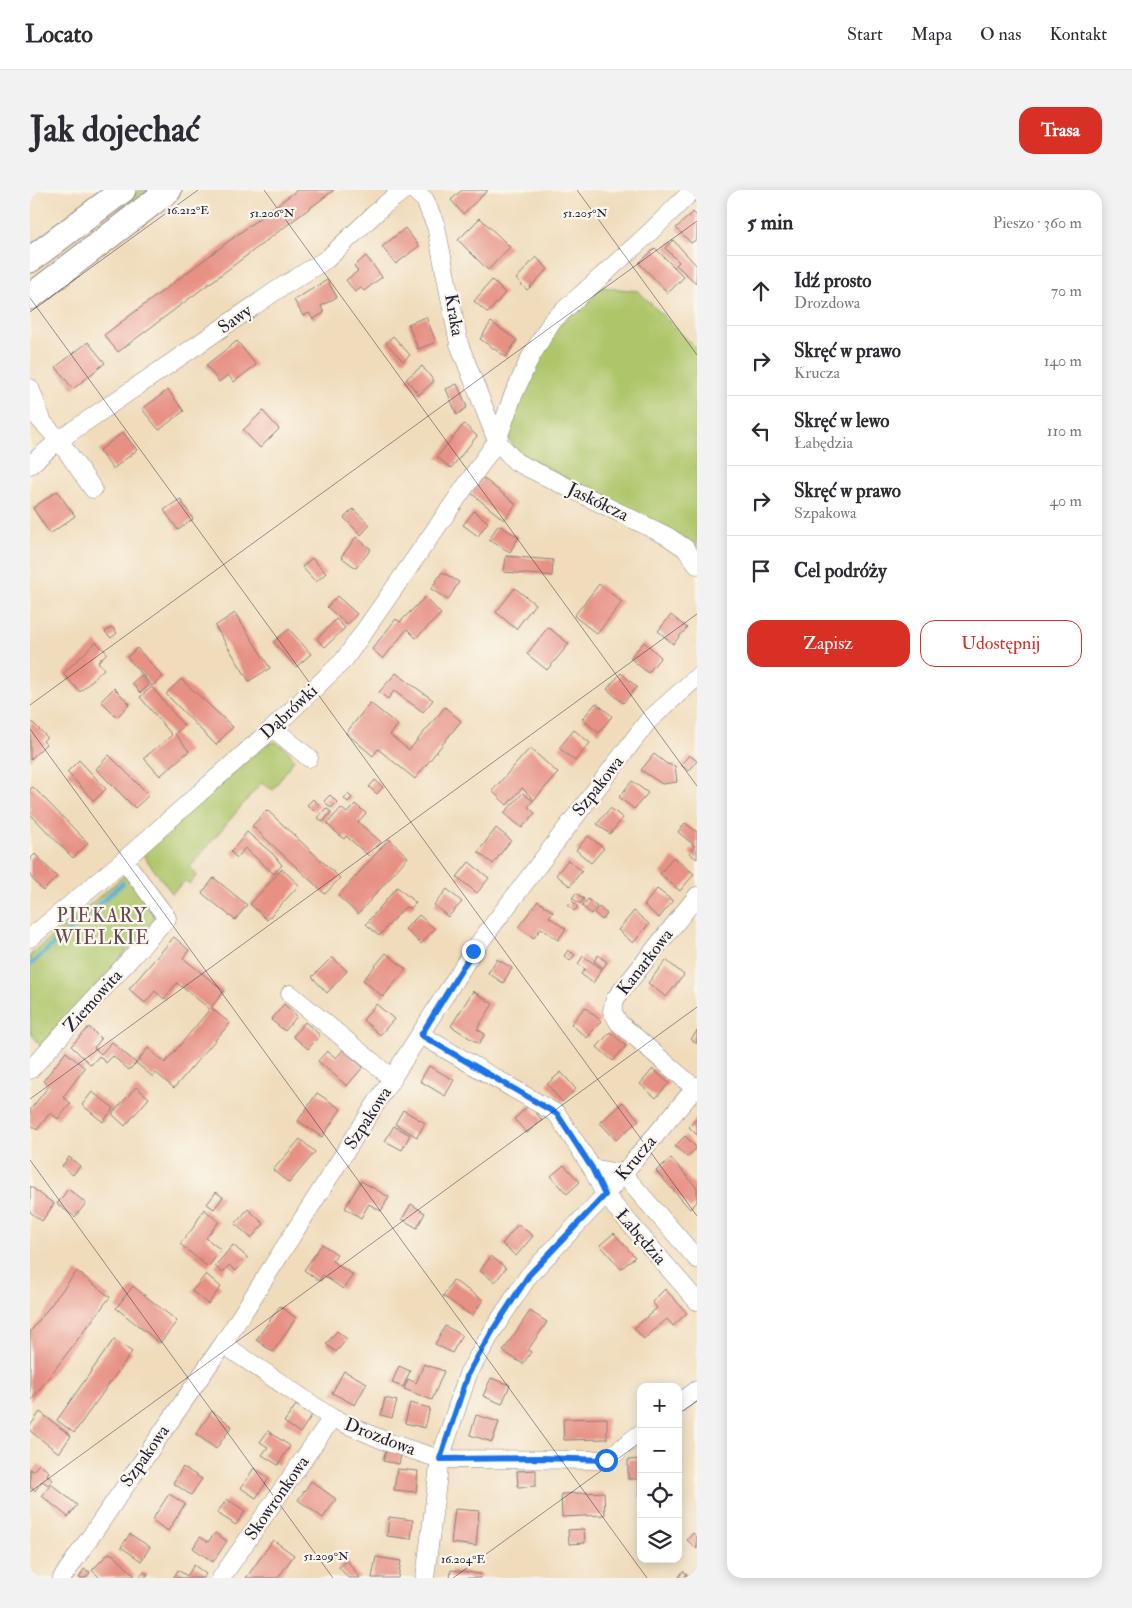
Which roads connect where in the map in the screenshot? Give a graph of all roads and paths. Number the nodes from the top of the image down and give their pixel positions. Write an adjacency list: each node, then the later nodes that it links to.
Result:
1 (123, 190): 6 (street)
2 (168, 190): 7 (street)
3 (404, 190): 10 (street, Sawy)
4 (414, 190): 11 (street, Kraka)
5 (693, 190): 11 (street, Dąbrówki)
6 (32, 257)
7 (30, 297)
8 (30, 388): 9 (street)
9 (36, 415): 10 (street)
10 (59, 440): 12 (street, Sawy); 13 (street)
11 (497, 441): 14 (street, Jaskółcza); 16 (street, Dąbrówki)
12 (30, 465)
13 (93, 489)
14 (697, 565)
15 (697, 677): 22 (street, Szpakowa)
16 (274, 728): 17 (street); 18 (street, Dąbrówki)
17 (309, 758)
18 (124, 860): 20 (street, Dąbrówki); 23 (street, Ziemowita)
19 (697, 896): 25 (street, Kanarkowa)
20 (30, 938)
21 (290, 994): 24 (street)
22 (421, 1035): 24 (street, Szpakowa); 26 (street, Łabędzia)
23 (30, 1070)
24 (393, 1079): 31 (street, Szpakowa)
25 (696, 1088): 27 (street, Krucza)
26 (592, 1168): 27 (street); 28 (street, Łabędzia)
27 (623, 1174): 28 (street, Krucza); 29 (street, Łabędzia)
28 (605, 1195): 30 (street, Łabędzia); 36 (street, Krucza)
29 (697, 1259)
30 (697, 1301)
31 (223, 1344): 34 (street, Drozdowa); 37 (street, Szpakowa)
32 (697, 1390): 33 (street)
33 (682, 1401)
34 (332, 1418): 36 (street, Drozdowa); 38 (street, Skowronkowa)
35 (637, 1437): 36 (street, Drozdowa)
36 (440, 1459): 39 (street, Krucza)
37 (62, 1578)
38 (221, 1578)
39 (424, 1578)

